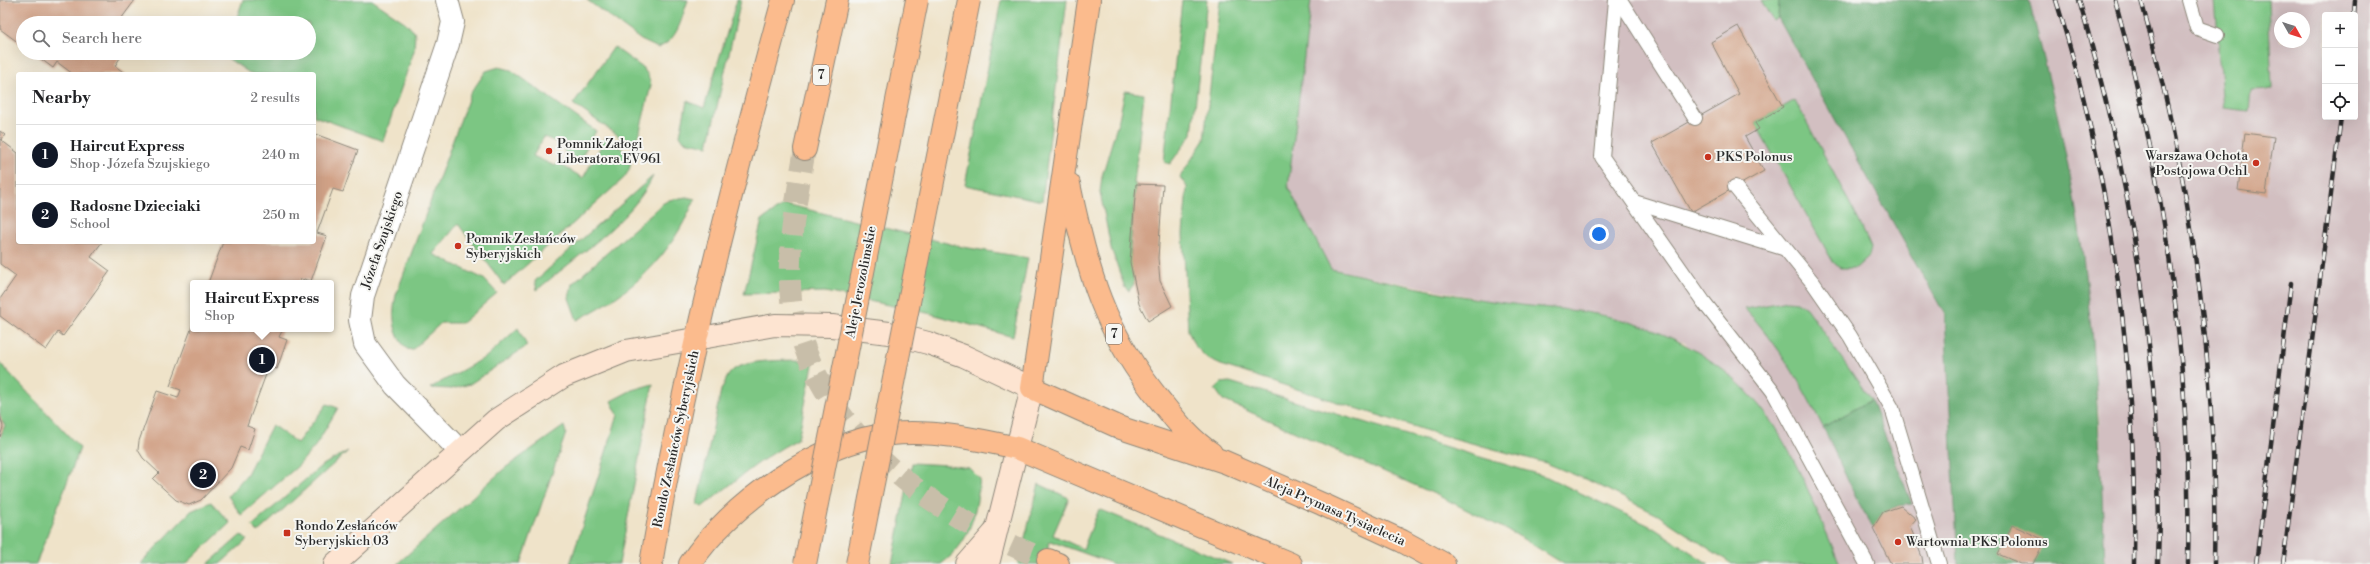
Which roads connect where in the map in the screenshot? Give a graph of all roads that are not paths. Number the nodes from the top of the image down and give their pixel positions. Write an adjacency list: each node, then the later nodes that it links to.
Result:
1 (447, 0): 20 (street, Józefa Szujskiego)
2 (783, 0): 17 (main road)
3 (837, 0): 12 (main road, 7)
4 (917, 0): 26 (main road, Aleje Jerozolimskie, bridge)
5 (969, 0): 27 (main road, bridge)
6 (1089, 0): 13 (main road, 7)
7 (1616, 0): 15 (lane)
8 (1620, 0): 11 (lane)
9 (2189, 0): 10 (lane)
10 (2217, 35)
11 (1694, 118)
12 (805, 149)
13 (1066, 170): 18 (main road); 21 (main road, 7)
14 (1735, 187): 16 (lane)
15 (1634, 202): 16 (lane); 32 (lane)
16 (1783, 248): 33 (lane)
17 (697, 337): 18 (main road, Rondo Zesłańców Syberyjskich); 20 (main road); 24 (main road, Rondo Zesłańców Syberyjskich)
18 (1032, 388): 19 (main road); 21 (main road)
19 (1017, 448): 22 (main road); 25 (main road); 30 (main road)
20 (460, 451): 23 (main road)
21 (1225, 462): 31 (main road, Aleja Prymasa Tysiąclecia / 7)
22 (998, 527): 28 (main road); 29 (main road)
23 (335, 564)
24 (651, 564)
25 (690, 564)
26 (805, 564)
27 (858, 564)
28 (967, 564)
29 (988, 564)
30 (1291, 564)
31 (1444, 564)
32 (1867, 564)
33 (1939, 564)

